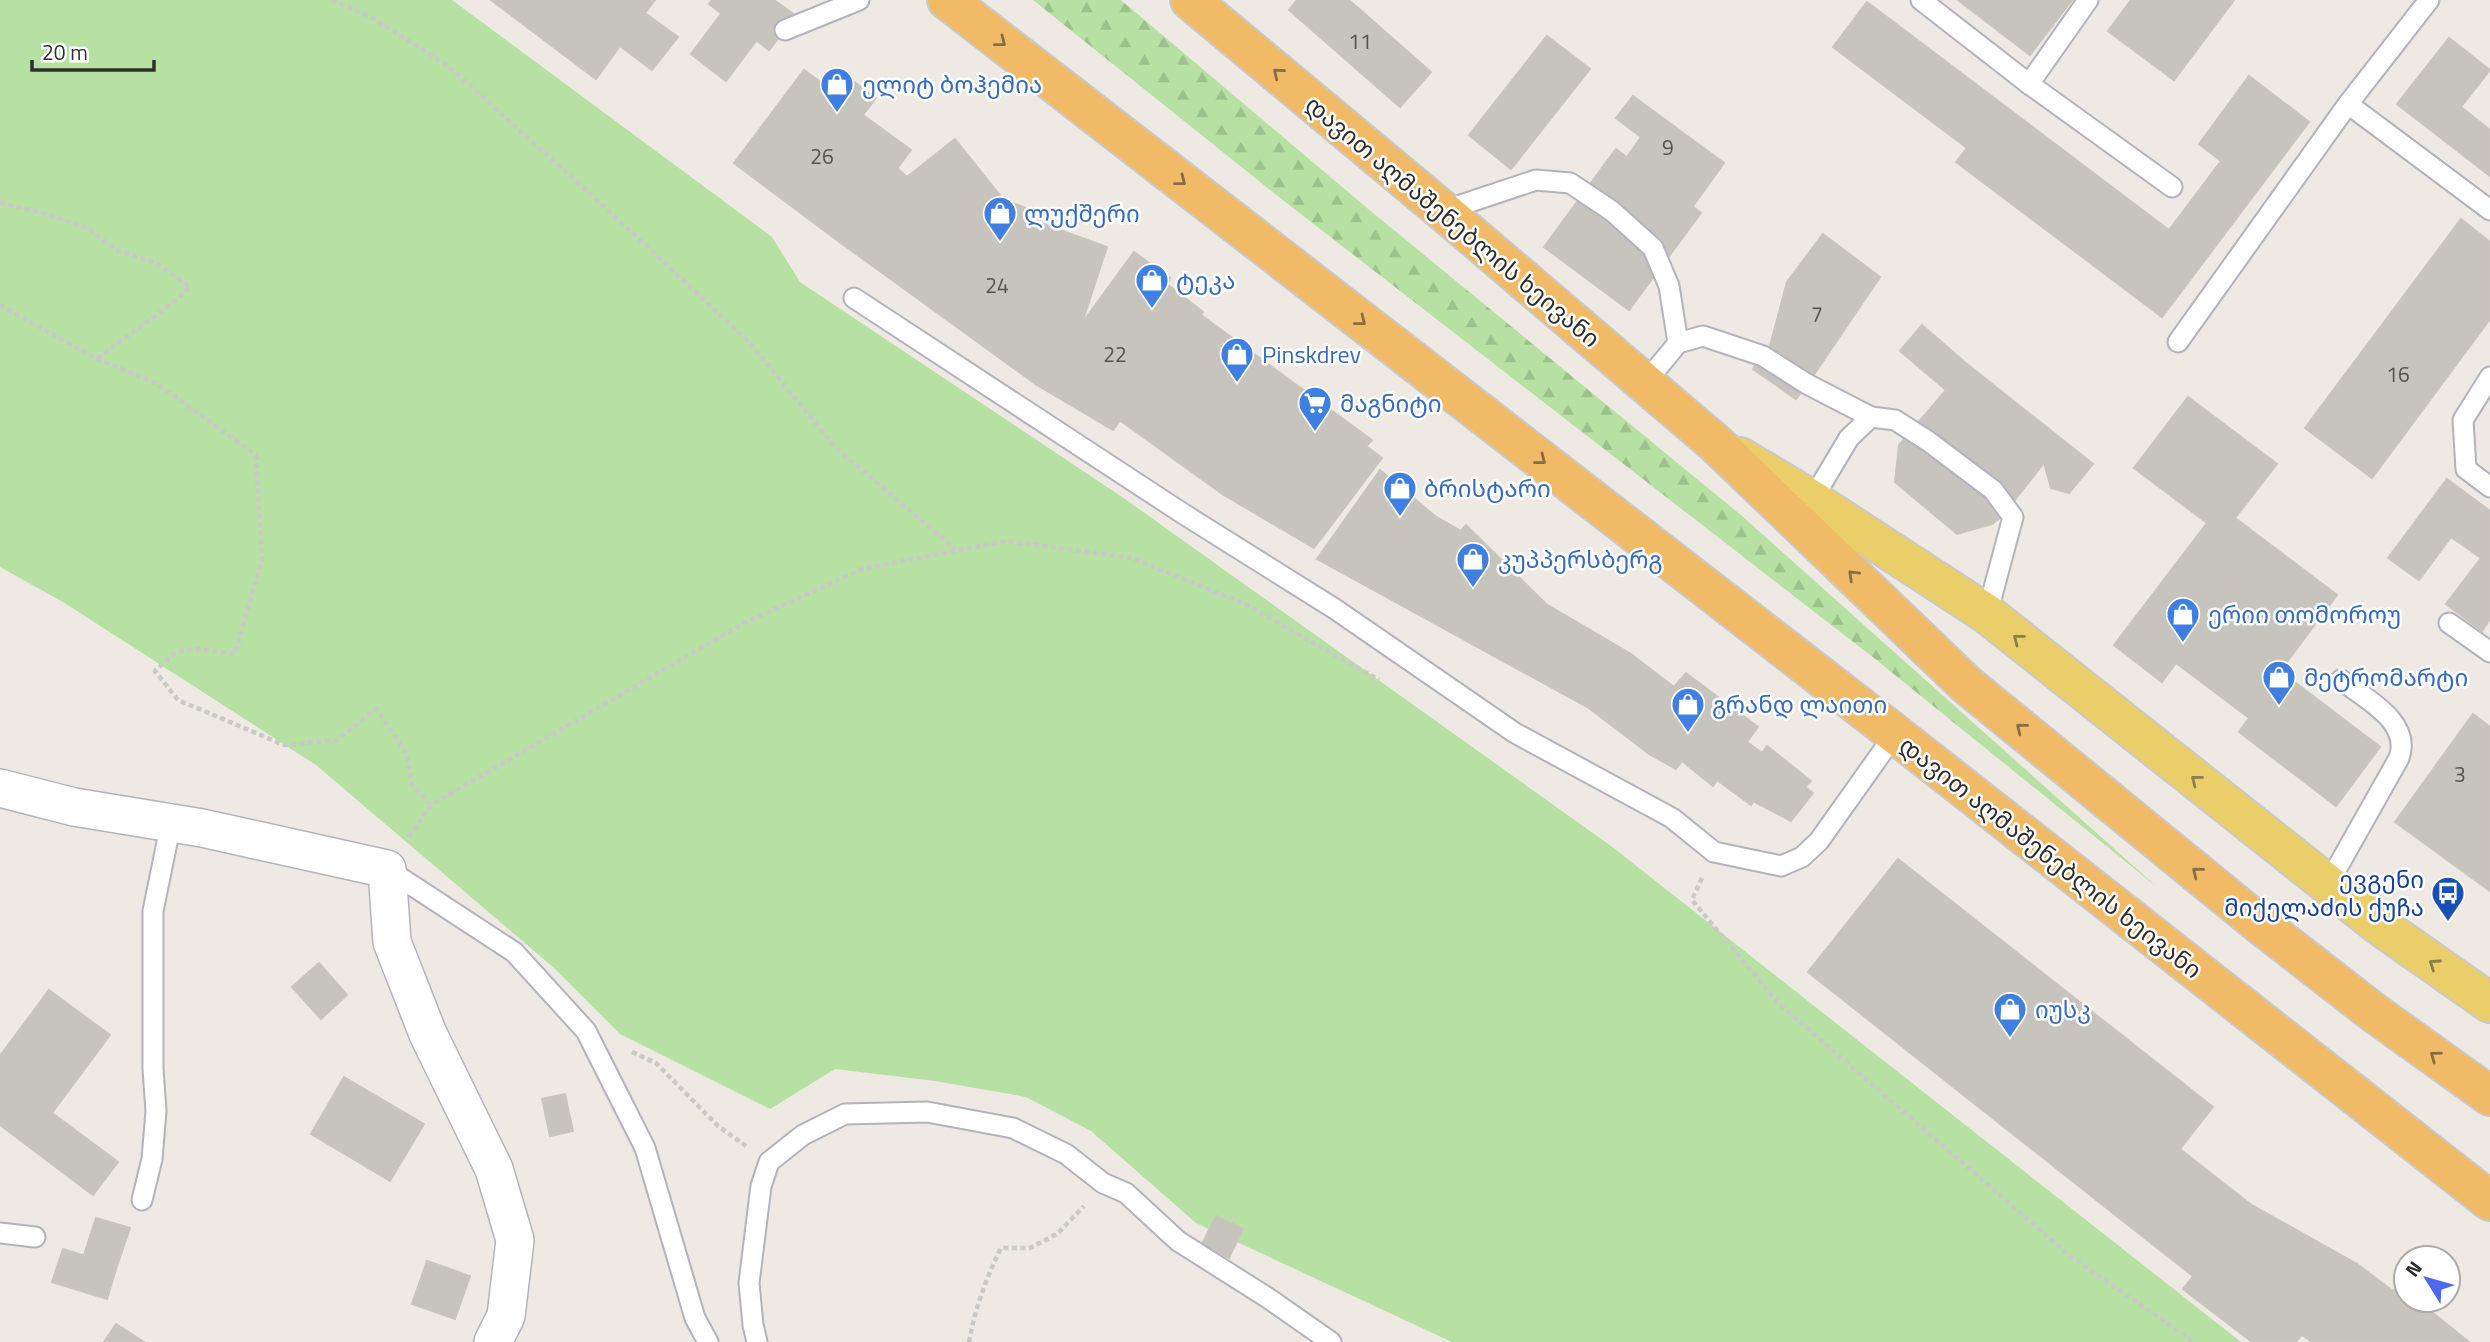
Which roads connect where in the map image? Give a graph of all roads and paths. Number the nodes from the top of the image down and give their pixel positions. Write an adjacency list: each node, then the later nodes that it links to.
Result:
1 (332, 0): 26 (path)
2 (859, 0): 8 (lane)
3 (947, 0): 32 (highway, დავით აღმაშენებლის ხეივანი, one-way to 32)
4 (1190, 0): 13 (highway, დავით აღმაშენებლის ხეივანი, one-way to 4)
5 (1921, 0): 9 (lane)
6 (2088, 0): 9 (lane)
7 (2429, 0): 10 (lane)
8 (785, 30)
9 (2029, 84): 11 (lane)
10 (2348, 104): 14 (lane); 17 (lane)
11 (2172, 187)
12 (0, 203): 19 (path)
13 (1443, 211): 18 (lane); 21 (highway, დავით აღმაშენებლის ხეივანი)
14 (2490, 211)
15 (854, 298): 36 (lane)
16 (0, 306): 19 (path)
17 (2178, 342)
18 (1678, 343): 21 (lane); 22 (lane)
19 (97, 359): 34 (path)
20 (2490, 377): 24 (lane)
21 (1646, 383): 23 (highway, დავით აღმაშენებლის ხეივანი)
22 (1871, 417): 25 (lane); 27 (lane)
23 (1715, 443): 25 (main road, დავით აღმაშენებლის ხეივანი); 41 (highway, დავით აღმაშენებლის ხეივანი, one-way to 23)
24 (2490, 486)
25 (1812, 500): 27 (main road, დავით აღმაშენებლის ხეივანი)
26 (956, 550): 31 (path); 34 (path)
27 (1987, 614): 38 (main road, დავით აღმაშენებლის ხეივანი, one-way to 27)
28 (2449, 623): 29 (lane)
29 (2490, 652)
30 (2341, 680): 38 (lane)
31 (1385, 684)
32 (1895, 734): 36 (lane); 45 (highway, დავით აღმაშენებლის ხეივანი)
33 (0, 788): 35 (street)
34 (431, 805): 37 (path)
35 (171, 823): 37 (street); 44 (lane)
36 (1714, 852): 53 (path)
37 (387, 869): 40 (lane); 48 (street)
38 (2328, 884): 39 (main road, დავით აღმაშენებლის ხეივანი, one-way to 38)
39 (2490, 1003)
40 (586, 1031): 42 (path); 49 (lane)
41 (2490, 1096)
42 (769, 1162): 43 (lane); 50 (lane)
43 (1103, 1183): 51 (path); 52 (lane)
44 (142, 1200)
45 (2490, 1201)
46 (0, 1233): 47 (lane)
47 (35, 1237)
48 (493, 1342)
49 (708, 1342)
50 (757, 1342)
51 (969, 1342)
52 (1331, 1342)
53 (2194, 1342)

